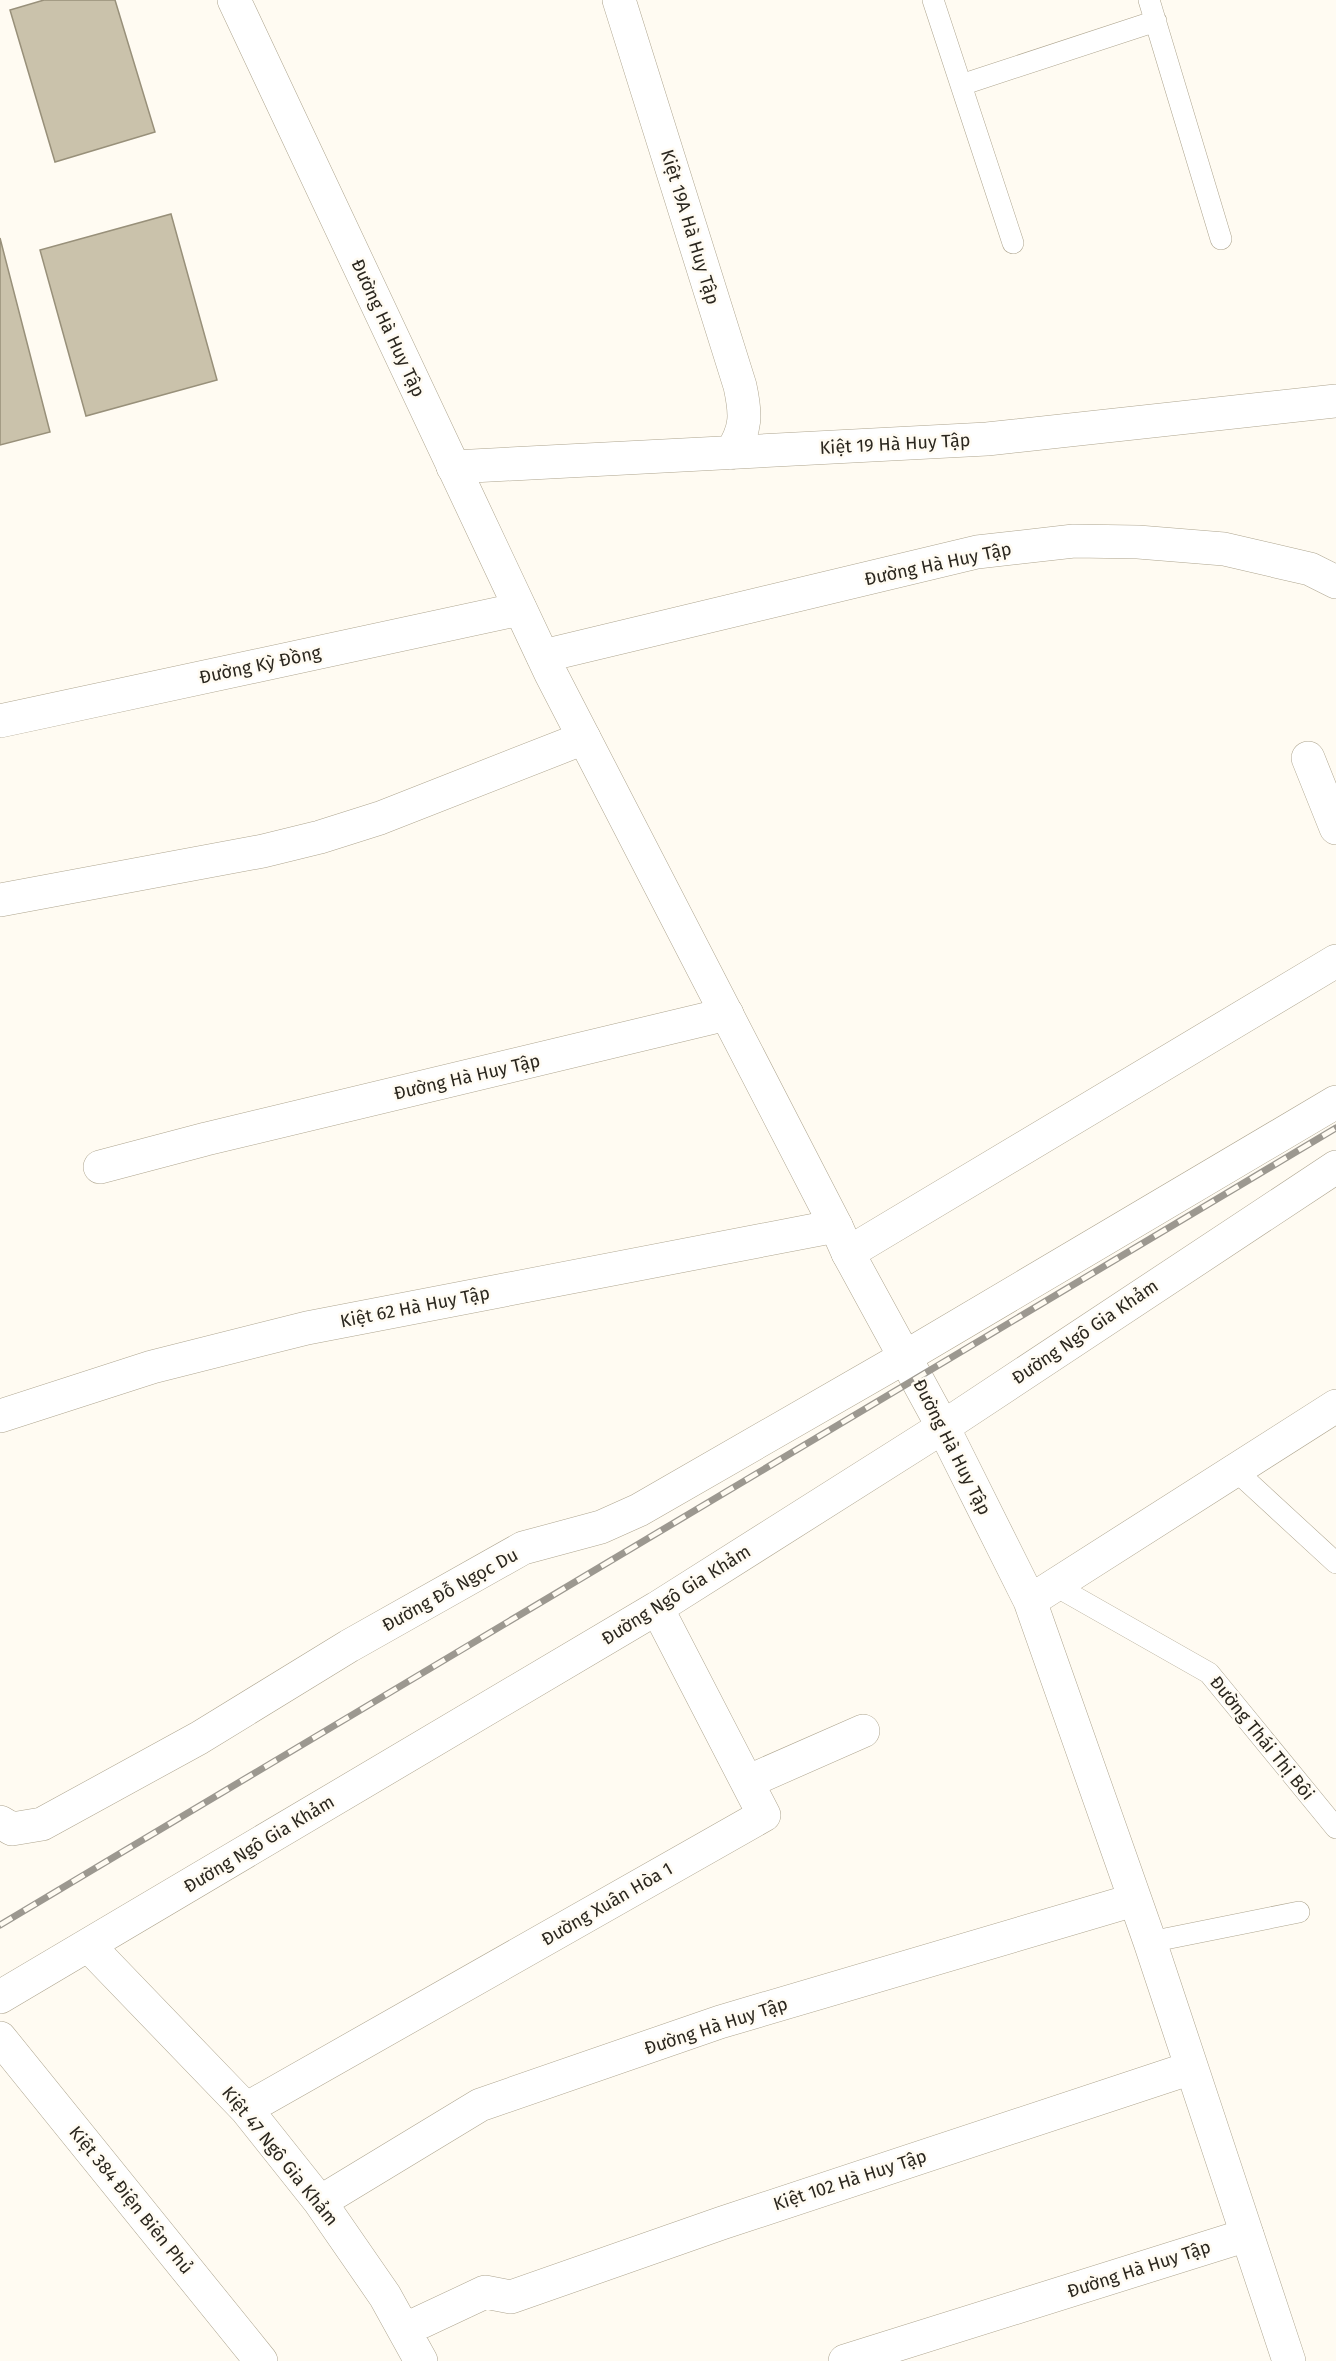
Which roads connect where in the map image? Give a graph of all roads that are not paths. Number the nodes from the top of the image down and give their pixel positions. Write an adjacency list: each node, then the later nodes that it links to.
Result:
1 (234, 0): 11 (street, Đường Hà Huy Tập)
2 (619, 0): 10 (street, Kiệt 19A Hà Huy Tập)
3 (933, 0): 6 (lane)
4 (1149, 0): 5 (lane)
5 (1156, 21): 6 (lane); 7 (lane)
6 (961, 85): 8 (lane)
7 (1221, 239)
8 (1013, 243)
9 (1336, 400): 10 (street, Kiệt 19 Hà Huy Tập)
10 (731, 453): 11 (street, Kiệt 19 Hà Huy Tập)
11 (453, 467): 13 (street, Đường Hà Huy Tập)
12 (1336, 582): 14 (street, Đường Hà Huy Tập)
13 (520, 609): 14 (street, Đường Hà Huy Tập); 15 (street, Đường Kỳ Đồng)
14 (543, 656): 16 (street, Đường Hà Huy Tập)
15 (0, 721)
16 (584, 738): 19 (street); 21 (street, Đường Hà Huy Tập)
17 (1308, 758): 18 (street)
18 (1336, 828)
19 (0, 900)
20 (1336, 962): 25 (street, Kiệt 62 Hà Huy Tập)
21 (727, 1014): 23 (street, Đường Hà Huy Tập); 25 (street, Đường Hà Huy Tập)
22 (1336, 1102): 26 (street, Đường Đỗ Ngọc Du)
23 (100, 1167)
24 (1336, 1167): 29 (street, Đường Ngô Gia Khảm)
25 (842, 1240): 26 (street, Đường Hà Huy Tập); 28 (street, Kiệt 62 Hà Huy Tập)
26 (905, 1357): 29 (street, Đường Hà Huy Tập); 37 (street, Đường Đỗ Ngọc Du)
27 (1336, 1406): 30 (street)
28 (0, 1416)
29 (943, 1427): 32 (street, Đường Hà Huy Tập); 33 (street, Đường Ngô Gia Khảm)
30 (1235, 1470): 31 (lane); 32 (street)
31 (1336, 1563)
32 (1042, 1593): 36 (lane, Đường Thái Thị Bôi); 38 (street, Đường Hà Huy Tập)
33 (657, 1608): 35 (street, Đường Xuân Hòa 1); 41 (street, Đường Ngô Gia Khảm)
34 (863, 1731): 35 (street)
35 (747, 1782): 45 (street, Đường Xuân Hòa 1)
36 (1336, 1828)
37 (4, 1829)
38 (1134, 1900): 40 (street, Đường Hà Huy Tập); 46 (street, Đường Hà Huy Tập)
39 (1299, 1912): 40 (lane)
40 (1150, 1942): 44 (street, Đường Hà Huy Tập)
41 (88, 1945): 42 (street, Đường Ngô Gia Khảm); 45 (street, Kiệt 47 Ngô Gia Khảm)
42 (0, 1997)
43 (0, 2038): 50 (street, Kiệt 384 Điện Biên Phủ)
44 (1191, 2068): 47 (street, Đường Hà Huy Tập); 48 (street, Kiệt 102 Hà Huy Tập)
45 (246, 2109): 46 (street, Kiệt 47 Ngô Gia Khảm)
46 (320, 2202): 48 (street, Kiệt 47 Ngô Gia Khảm)
47 (1247, 2235): 49 (street, Đường Hà Huy Tập); 53 (street, Đường Hà Huy Tập)
48 (404, 2330): 51 (street, Kiệt 47 Ngô Gia Khảm)
49 (895, 2354): 52 (street, Đường Hà Huy Tập)
50 (261, 2361)
51 (421, 2361)
52 (845, 2361)
53 (1289, 2361)

